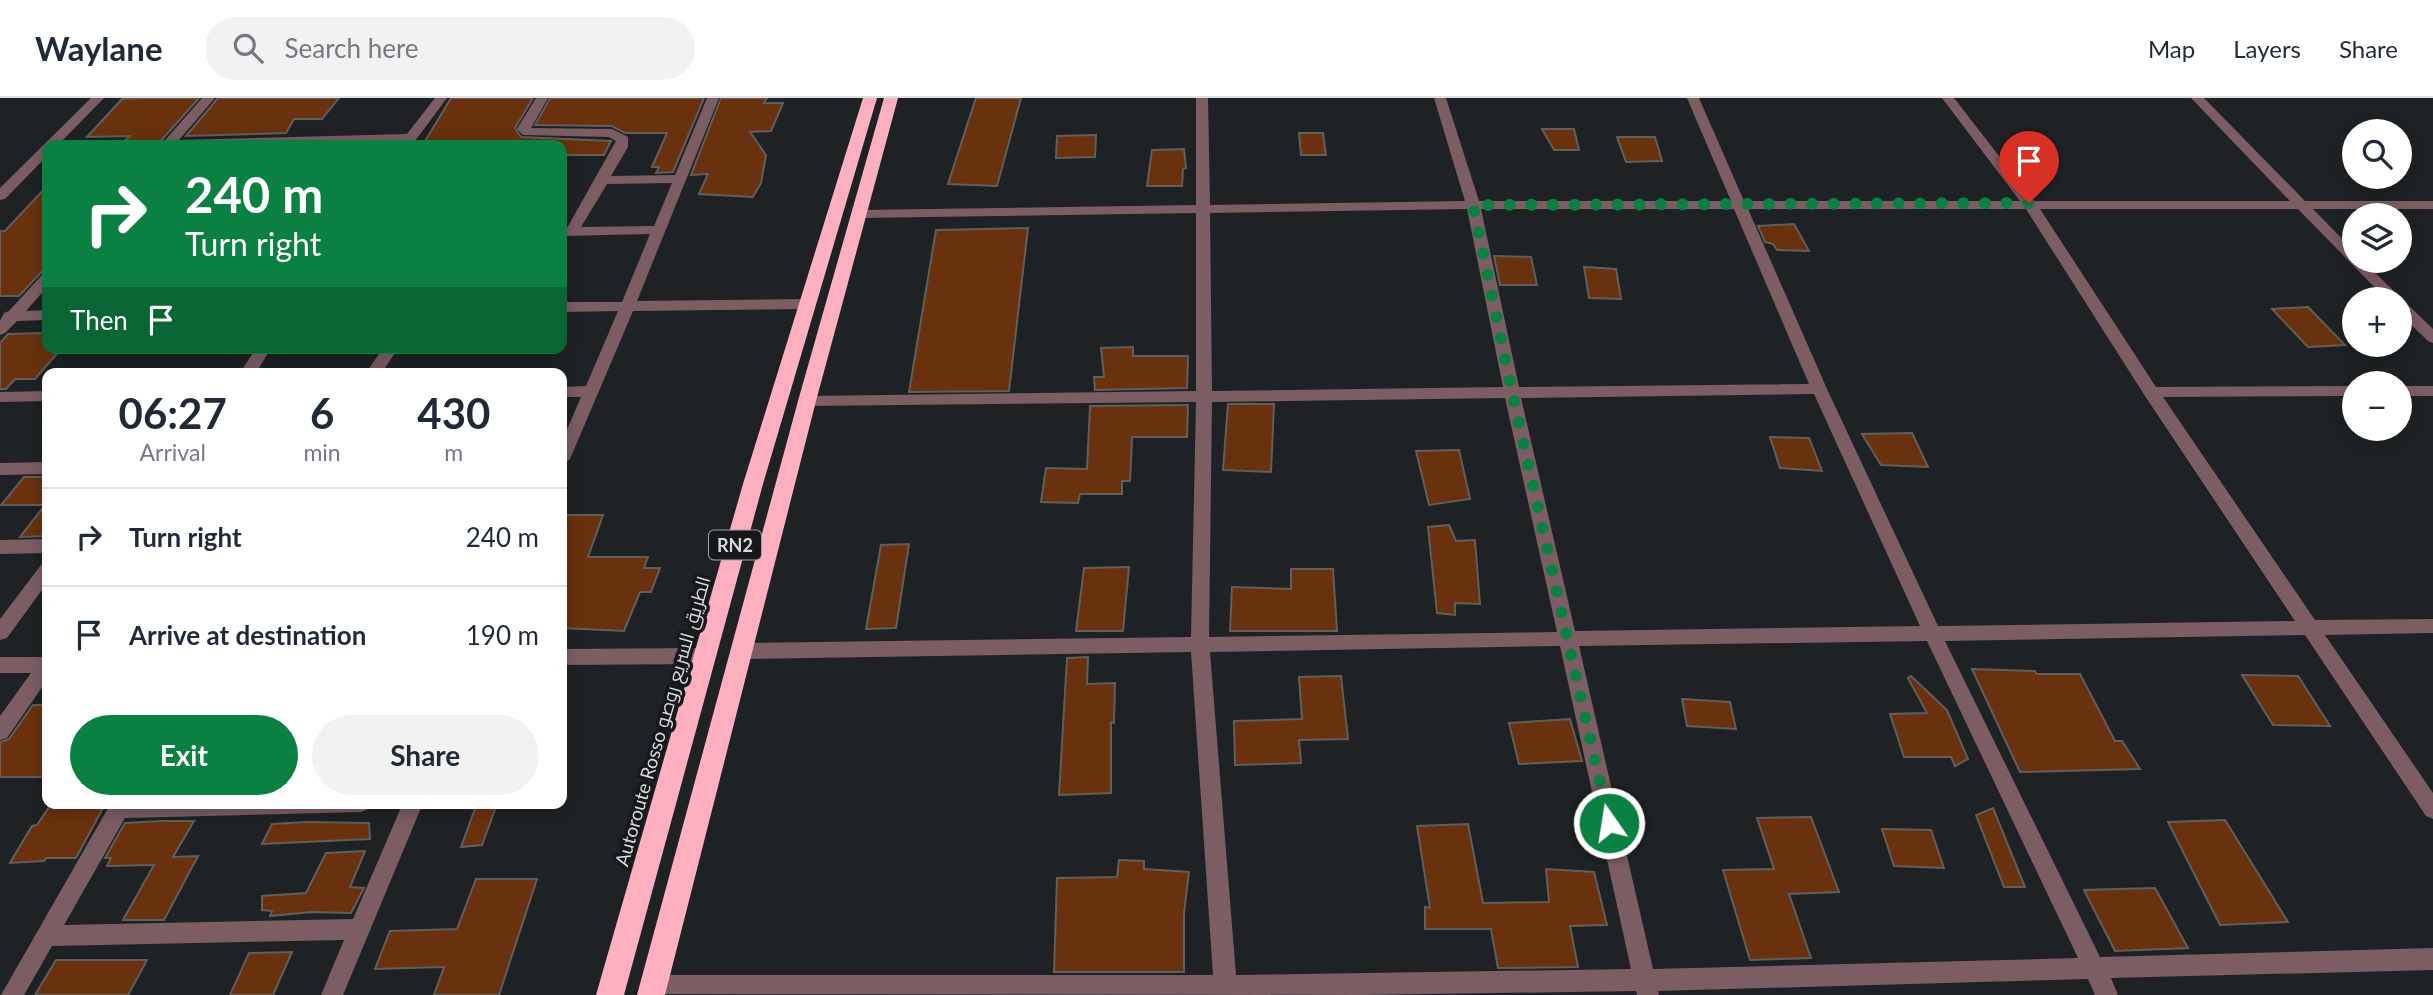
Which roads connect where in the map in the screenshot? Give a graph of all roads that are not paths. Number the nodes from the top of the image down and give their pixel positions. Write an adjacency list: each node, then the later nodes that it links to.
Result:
1 (98, 98): 13 (street)
2 (209, 98): 14 (street)
3 (442, 98): 15 (street)
4 (542, 98): 18 (street)
5 (713, 98): 17 (street)
6 (870, 98): 33 (highway, Autoroute Rosso الطريق السريع روصو / RN2)
7 (891, 98): 26 (highway, RN2)
8 (1202, 98): 25 (street)
9 (1440, 98): 21 (street)
10 (1693, 98): 22 (street)
11 (1948, 98): 20 (street)
12 (2197, 98): 24 (street)
13 (56, 140)
14 (171, 140)
15 (410, 140)
16 (42, 154): 19 (street)
17 (680, 179): 18 (street); 27 (street)
18 (602, 180): 28 (street)
19 (0, 197)
20 (2029, 203): 22 (street); 24 (street); 48 (street)
21 (1473, 205): 22 (street); 25 (street); 47 (street)
22 (1742, 205): 41 (street)
23 (2433, 205): 24 (street)
24 (2300, 206): 29 (street)
25 (1203, 208): 26 (street); 49 (street)
26 (859, 214): 52 (highway, RN2)
27 (659, 230): 28 (street); 34 (street)
28 (567, 232)
29 (2342, 248)
30 (2367, 273): 32 (street)
31 (42, 283): 37 (street)
32 (2382, 287)
33 (808, 304): 34 (street); 66 (highway, Autoroute Rosso الطريق السريع روصو / RN2)
34 (628, 306): 35 (street); 42 (street)
35 (567, 307)
36 (42, 315): 37 (street)
37 (7, 316): 39 (street)
38 (2412, 317): 40 (street)
39 (0, 330)
40 (2433, 338)
41 (1819, 389): 47 (street); 61 (street)
42 (591, 391): 46 (street); 53 (street)
43 (2342, 391): 48 (street)
44 (2412, 391): 45 (street)
45 (2433, 391)
46 (567, 392)
47 (1512, 392): 49 (street); 63 (street)
48 (2151, 392): 60 (street)
49 (1204, 394): 52 (street); 64 (street)
50 (42, 396): 51 (street)
51 (0, 397)
52 (807, 401): 65 (highway, RN2)
53 (567, 447)
54 (42, 468): 55 (street)
55 (0, 469)
56 (42, 546): 57 (street)
57 (0, 547)
58 (42, 577): 62 (street)
59 (2433, 626): 60 (street)
60 (2309, 627): 61 (street); 74 (street)
61 (1932, 632): 63 (street); 78 (street)
62 (0, 634)
63 (1568, 639): 64 (street); 79 (street)
64 (1200, 643): 65 (street); 81 (street)
65 (742, 651): 80 (highway, RN2)
66 (703, 656): 67 (street); 84 (highway, Autoroute Rosso الطريق السريع روصو / RN2)
67 (567, 657)
68 (0, 665): 69 (street)
69 (42, 665)
70 (42, 672): 71 (street)
71 (0, 733)
72 (119, 809): 76 (street)
73 (410, 809): 75 (street)
74 (2433, 810)
75 (360, 929): 76 (street); 83 (street)
76 (47, 936): 82 (street)
77 (2433, 959): 78 (street)
78 (2095, 969): 79 (street); 85 (street)
79 (1646, 988): 81 (street)
80 (652, 991): 81 (street)
81 (1226, 991)
82 (12, 995)
83 (332, 995)
84 (610, 995)
85 (2107, 995)

